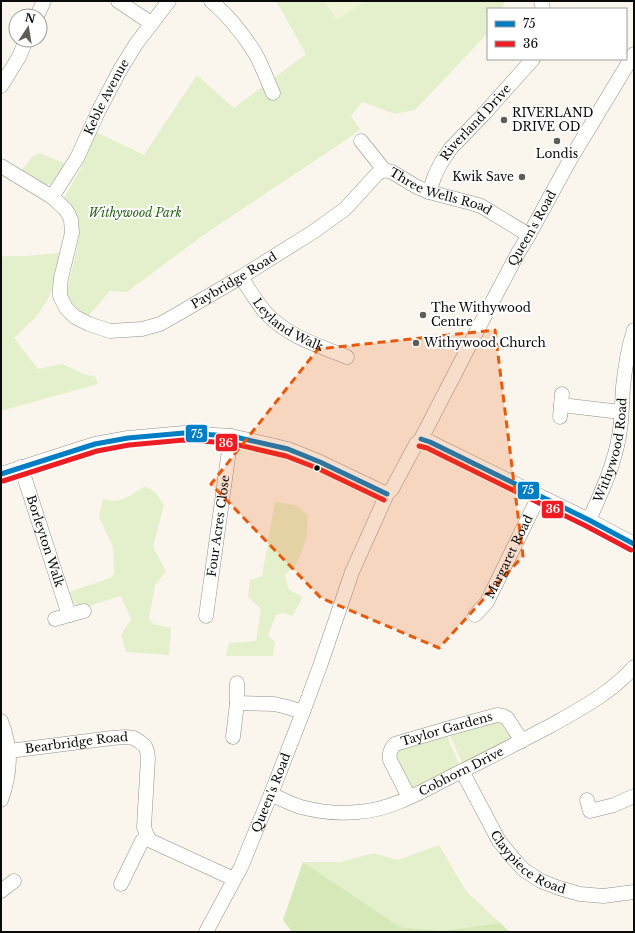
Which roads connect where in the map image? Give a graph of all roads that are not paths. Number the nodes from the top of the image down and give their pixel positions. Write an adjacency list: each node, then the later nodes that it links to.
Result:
1 (118, 1): 4 (street)
2 (169, 1): 4 (street, Keble Avenue)
3 (211, 1): 9 (street)
4 (151, 23): 14 (street, Keble Avenue)
5 (23, 48): 8 (street)
6 (634, 54): 15 (street, Queen's Road)
7 (532, 60): 13 (street, Riverland Drive)
8 (1, 86)
9 (273, 93)
10 (361, 141): 12 (street, Three Wells Road)
11 (1, 166): 14 (street)
12 (384, 170): 13 (street, Three Wells Road); 16 (street, Paybridge Road)
13 (429, 192): 15 (street, Three Wells Road)
14 (52, 197): 16 (street, Paybridge Road)
15 (529, 235): 22 (street, Queen's Road)
16 (241, 277): 18 (street, Leyland Walk)
17 (634, 330): 20 (street, Withywood Road)
18 (347, 357)
19 (561, 406): 20 (street)
20 (622, 412): 27 (street, Withywood Road)
21 (231, 436): 23 (street); 25 (street); 32 (street, Four Acres Close)
22 (421, 439): 25 (street, Queen's Road); 26 (street)
23 (20, 467): 24 (street); 30 (street, Borleyton Walk)
24 (1, 474)
25 (387, 494): 37 (street, Queen's Road)
26 (539, 496): 27 (street); 31 (street, Margaret Road)
27 (588, 520): 28 (street)
28 (634, 544)
29 (84, 611): 30 (street)
30 (69, 615): 33 (street)
31 (475, 615)
32 (206, 616)
33 (55, 619)
34 (632, 673): 40 (street, Cobhorn Drive)
35 (237, 683): 36 (street)
36 (237, 703): 37 (street); 39 (street)
37 (303, 712): 43 (street, Queen's Road)
38 (1, 721): 41 (street)
39 (233, 737)
40 (522, 741): 42 (street, Cobhorn Drive); 45 (street, Taylor Gardens)
41 (9, 751): 46 (street); 48 (street, Bearbridge Road)
42 (462, 771): 45 (street, Cobhorn Drive); 51 (street, Claypiece Road)
43 (271, 794): 45 (street, Cobhorn Drive); 49 (street, Queen's Road)
44 (634, 796): 47 (street)
45 (409, 797)
46 (1, 800)
47 (590, 811)
48 (147, 836): 49 (street); 50 (street)
49 (234, 879): 52 (street, Queen's Road)
50 (121, 884)
51 (634, 892)
52 (206, 932)

